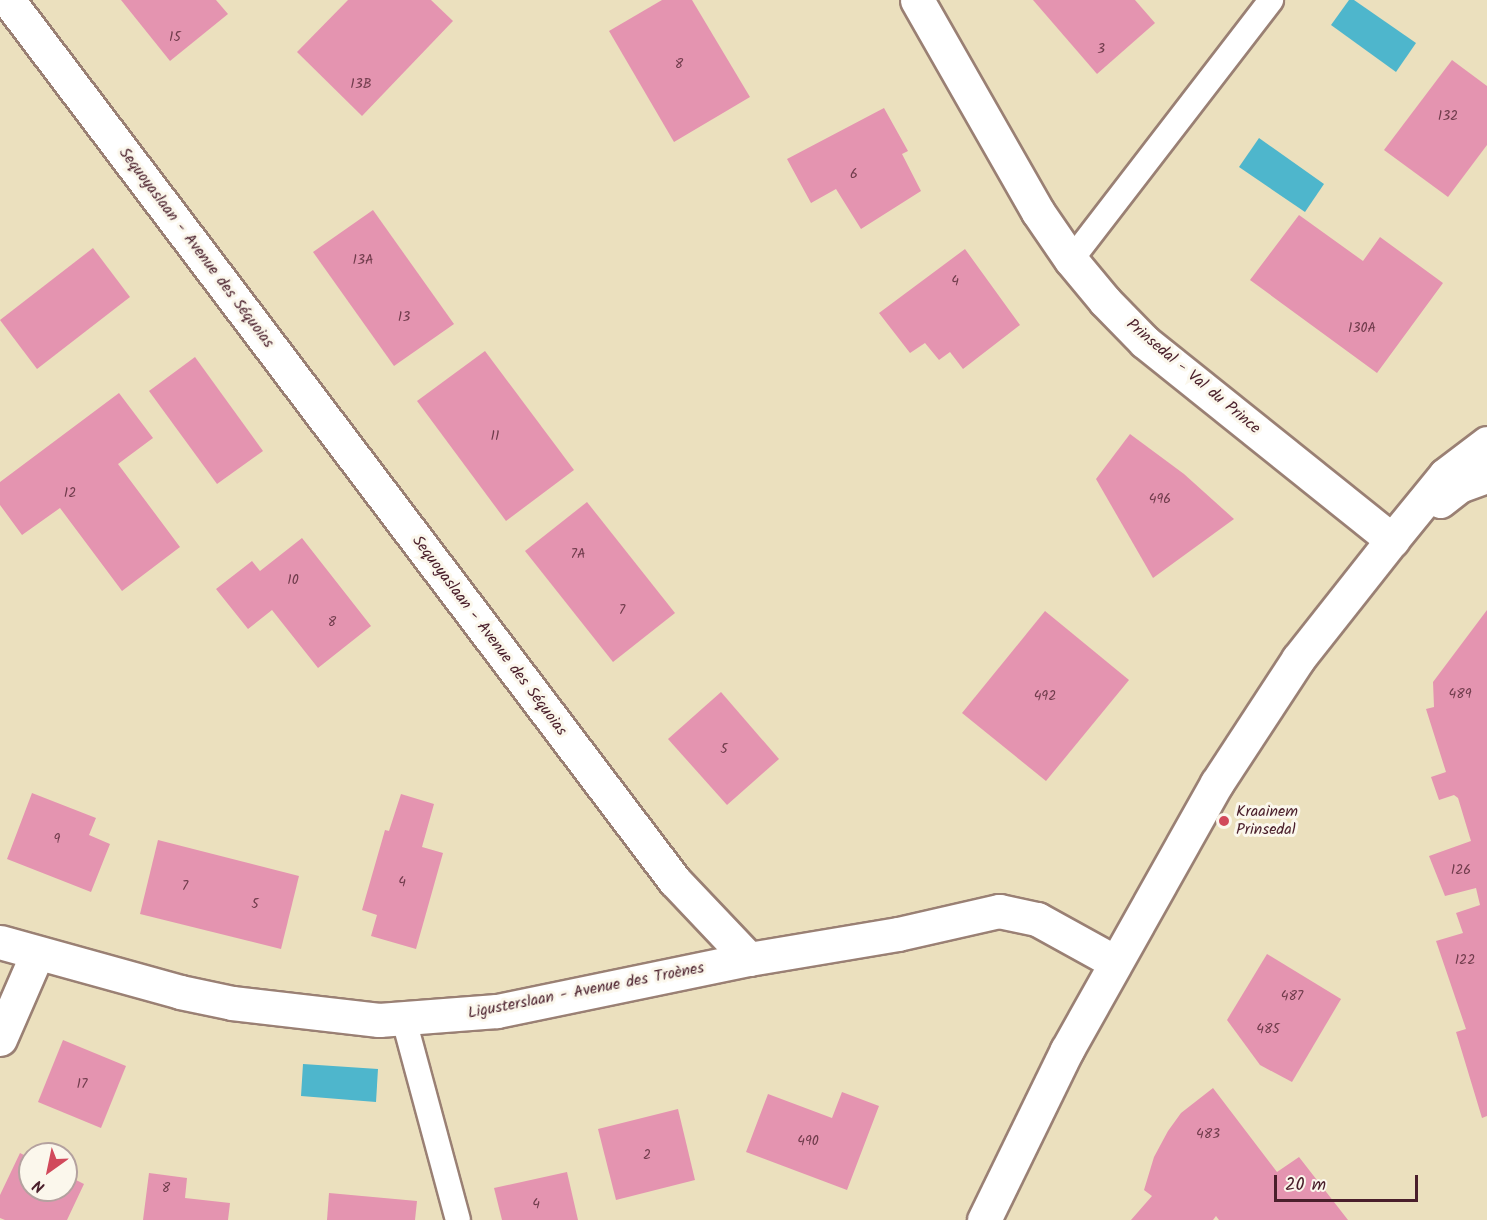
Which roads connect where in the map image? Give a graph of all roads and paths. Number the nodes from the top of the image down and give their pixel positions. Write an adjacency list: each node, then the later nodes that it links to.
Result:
1 (8, 0): 10 (street, Sequoyaslaan - Avenue des Séquoias)
2 (916, 0): 4 (street, Prinsedal - Val du Prince)
3 (1271, 0): 4 (lane)
4 (1071, 260): 7 (street, Prinsedal - Val du Prince)
5 (1487, 443): 7 (street)
6 (1487, 476): 7 (street)
7 (1392, 540): 11 (street)
8 (0, 942): 9 (street, Ligusterslaan - Avenue des Troènes)
9 (37, 954): 12 (street, Ligusterslaan - Avenue des Troènes); 13 (street)
10 (749, 959): 11 (street); 12 (street, Ligusterslaan - Avenue des Troènes)
11 (1115, 962): 15 (street)
12 (404, 1020): 14 (lane)
13 (0, 1040)
14 (458, 1220)
15 (984, 1220)

